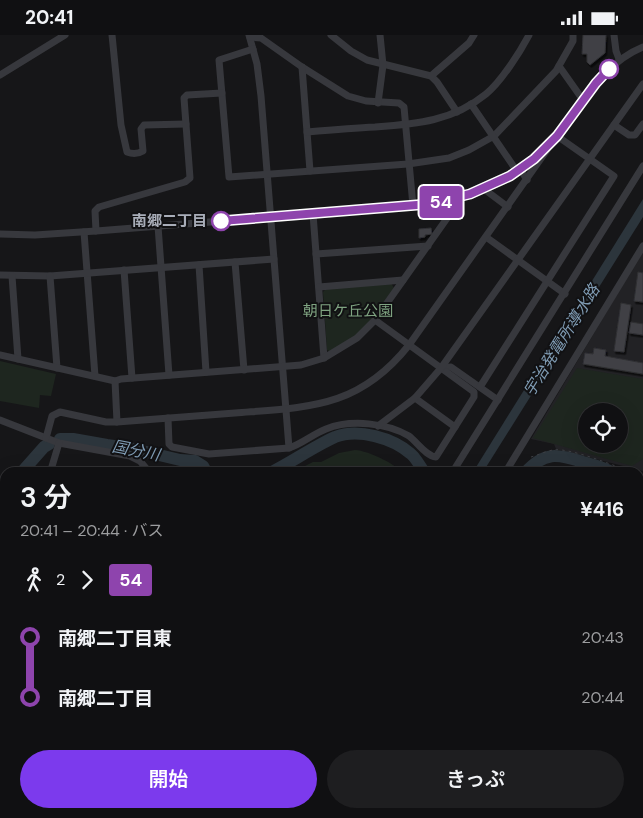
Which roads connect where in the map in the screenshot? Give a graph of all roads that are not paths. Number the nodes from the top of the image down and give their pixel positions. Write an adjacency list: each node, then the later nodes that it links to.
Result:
1 (65, 35): 16 (street)
2 (112, 35): 24 (street)
3 (330, 35): 13 (street)
4 (380, 35): 13 (street)
5 (474, 35): 17 (street)
6 (529, 35): 22 (street)
7 (573, 35): 14 (street)
8 (614, 35): 12 (street)
9 (250, 36): 11 (street); 15 (street)
10 (643, 47): 12 (street)
11 (253, 49): 19 (street); 37 (street)
12 (619, 59): 20 (street)
13 (383, 65): 17 (street); 21 (street)
14 (559, 66): 20 (street); 29 (street)
15 (302, 67): 21 (street); 28 (street)
16 (0, 75)
17 (431, 76): 23 (street)
18 (643, 84): 27 (street)
19 (222, 93): 24 (street); 37 (street)
20 (584, 100): 30 (street)
21 (378, 103): 26 (street)
22 (471, 104): 23 (street); 29 (street)
23 (457, 112): 26 (street)
24 (186, 124): 46 (street)
25 (643, 124): 27 (street)
26 (404, 125): 28 (street); 33 (street)
27 (614, 125): 32 (street)
28 (307, 132): 35 (street)
29 (494, 136): 33 (street); 36 (street)
30 (557, 136): 31 (street); 32 (street)
31 (552, 142): 36 (street); 38 (street)
32 (590, 159): 54 (street); 64 (street)
33 (408, 164): 35 (street); 41 (street)
34 (643, 166): 66 (street)
35 (310, 171): 37 (street)
36 (518, 171): 38 (street); 39 (street)
37 (267, 175): 44 (street)
38 (527, 180): 42 (street)
39 (484, 189): 40 (street); 42 (street)
40 (456, 199): 41 (street); 51 (street)
41 (413, 206): 43 (street)
42 (508, 207): 49 (street)
43 (313, 214): 44 (street); 52 (street)
44 (271, 217): 45 (street); 53 (street)
45 (158, 226): 46 (street); 57 (street)
46 (96, 231): 47 (street)
47 (84, 232): 48 (street); 59 (street)
48 (0, 234)
49 (486, 237): 54 (street); 68 (street)
50 (643, 245): 96 (street)
51 (428, 246): 52 (street); 63 (street)
52 (316, 254): 65 (street)
53 (274, 259): 55 (street); 72 (street)
54 (518, 260): 64 (street); 74 (street)
55 (235, 262): 56 (street); 75 (street)
56 (199, 265): 57 (street); 76 (street)
57 (161, 267): 58 (street); 77 (street)
58 (124, 270): 59 (street); 79 (street)
59 (87, 273): 62 (street); 78 (street)
60 (0, 275): 61 (street)
61 (12, 276): 62 (street); 71 (street)
62 (50, 276): 73 (street)
63 (403, 280): 65 (street); 67 (street)
64 (548, 281): 66 (street); 81 (street)
65 (319, 287): 70 (street)
66 (565, 293): 83 (street)
67 (376, 320): 68 (street); 70 (street)
68 (409, 345): 74 (street); 84 (street)
69 (0, 355): 71 (street)
70 (324, 358): 72 (street)
71 (18, 359): 73 (street)
72 (282, 367): 75 (street); 84 (street)
73 (57, 368): 78 (street)
74 (441, 368): 81 (street); 82 (street); 89 (street)
75 (244, 370): 76 (street)
76 (206, 372): 77 (street)
77 (169, 375): 79 (street)
78 (95, 377): 80 (street)
79 (132, 378): 80 (street)
80 (114, 381): 87 (street)
81 (480, 387): 83 (street)
82 (414, 398): 88 (street); 89 (street)
83 (498, 400): 95 (street)
84 (286, 409): 85 (street); 92 (street)
85 (168, 418): 87 (street); 92 (street)
86 (0, 420): 90 (street)
87 (117, 422): 90 (street)
88 (378, 426): 89 (street); 92 (street)
89 (455, 427)
90 (46, 438): 91 (street)
91 (59, 443): 93 (street); 94 (street)
92 (289, 448)
93 (52, 467)
94 (145, 467)
95 (456, 467)
96 (509, 467)

